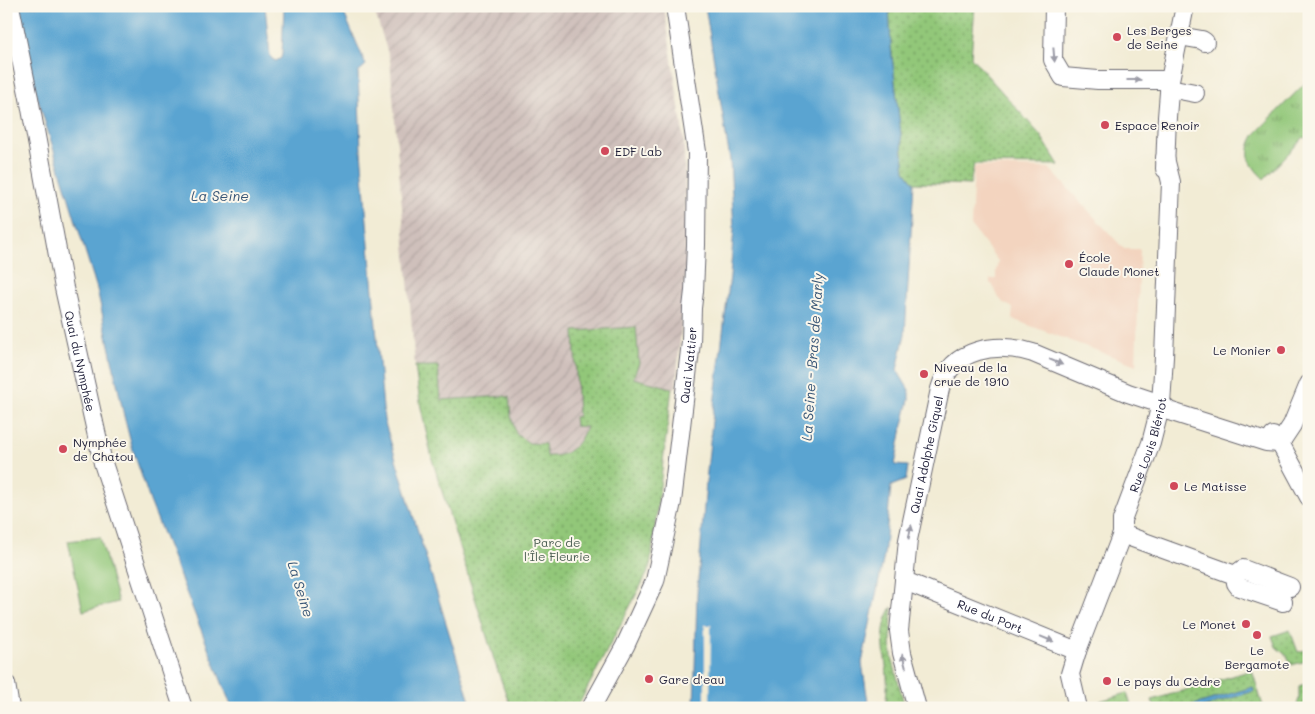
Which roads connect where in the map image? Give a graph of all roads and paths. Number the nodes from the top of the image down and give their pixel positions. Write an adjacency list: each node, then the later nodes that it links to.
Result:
1 (10, 6): 19 (street, Quai du Nymphée)
2 (675, 6): 20 (street, Quai Wattier)
3 (1054, 6): 7 (street, one-way to 7)
4 (1185, 6): 5 (street, Rue Louis Blériot)
5 (1179, 36): 6 (street); 7 (street, Rue Louis Blériot)
6 (1205, 42)
7 (1170, 84): 8 (street); 10 (street, Rue Louis Blériot)
8 (1195, 93)
9 (1309, 384): 11 (street)
10 (1161, 404): 11 (street, Quai Adolphe Giquel); 13 (street, Rue Louis Blériot); 14 (street, Quai Adolphe Giquel, one-way to 10)
11 (1280, 443): 12 (street)
12 (1309, 497)
13 (1122, 534): 15 (street); 16 (street, Rue Louis Blériot)
14 (904, 581): 16 (street, Rue du Port, one-way to 16); 21 (street, Quai Adolphe Giquel, one-way to 14)
15 (1286, 595)
16 (1077, 651): 22 (street, Rue Louis Blériot)
17 (6, 684): 18 (street)
18 (10, 708)
19 (183, 708)
20 (591, 708)
21 (917, 708)
22 (1078, 708)

